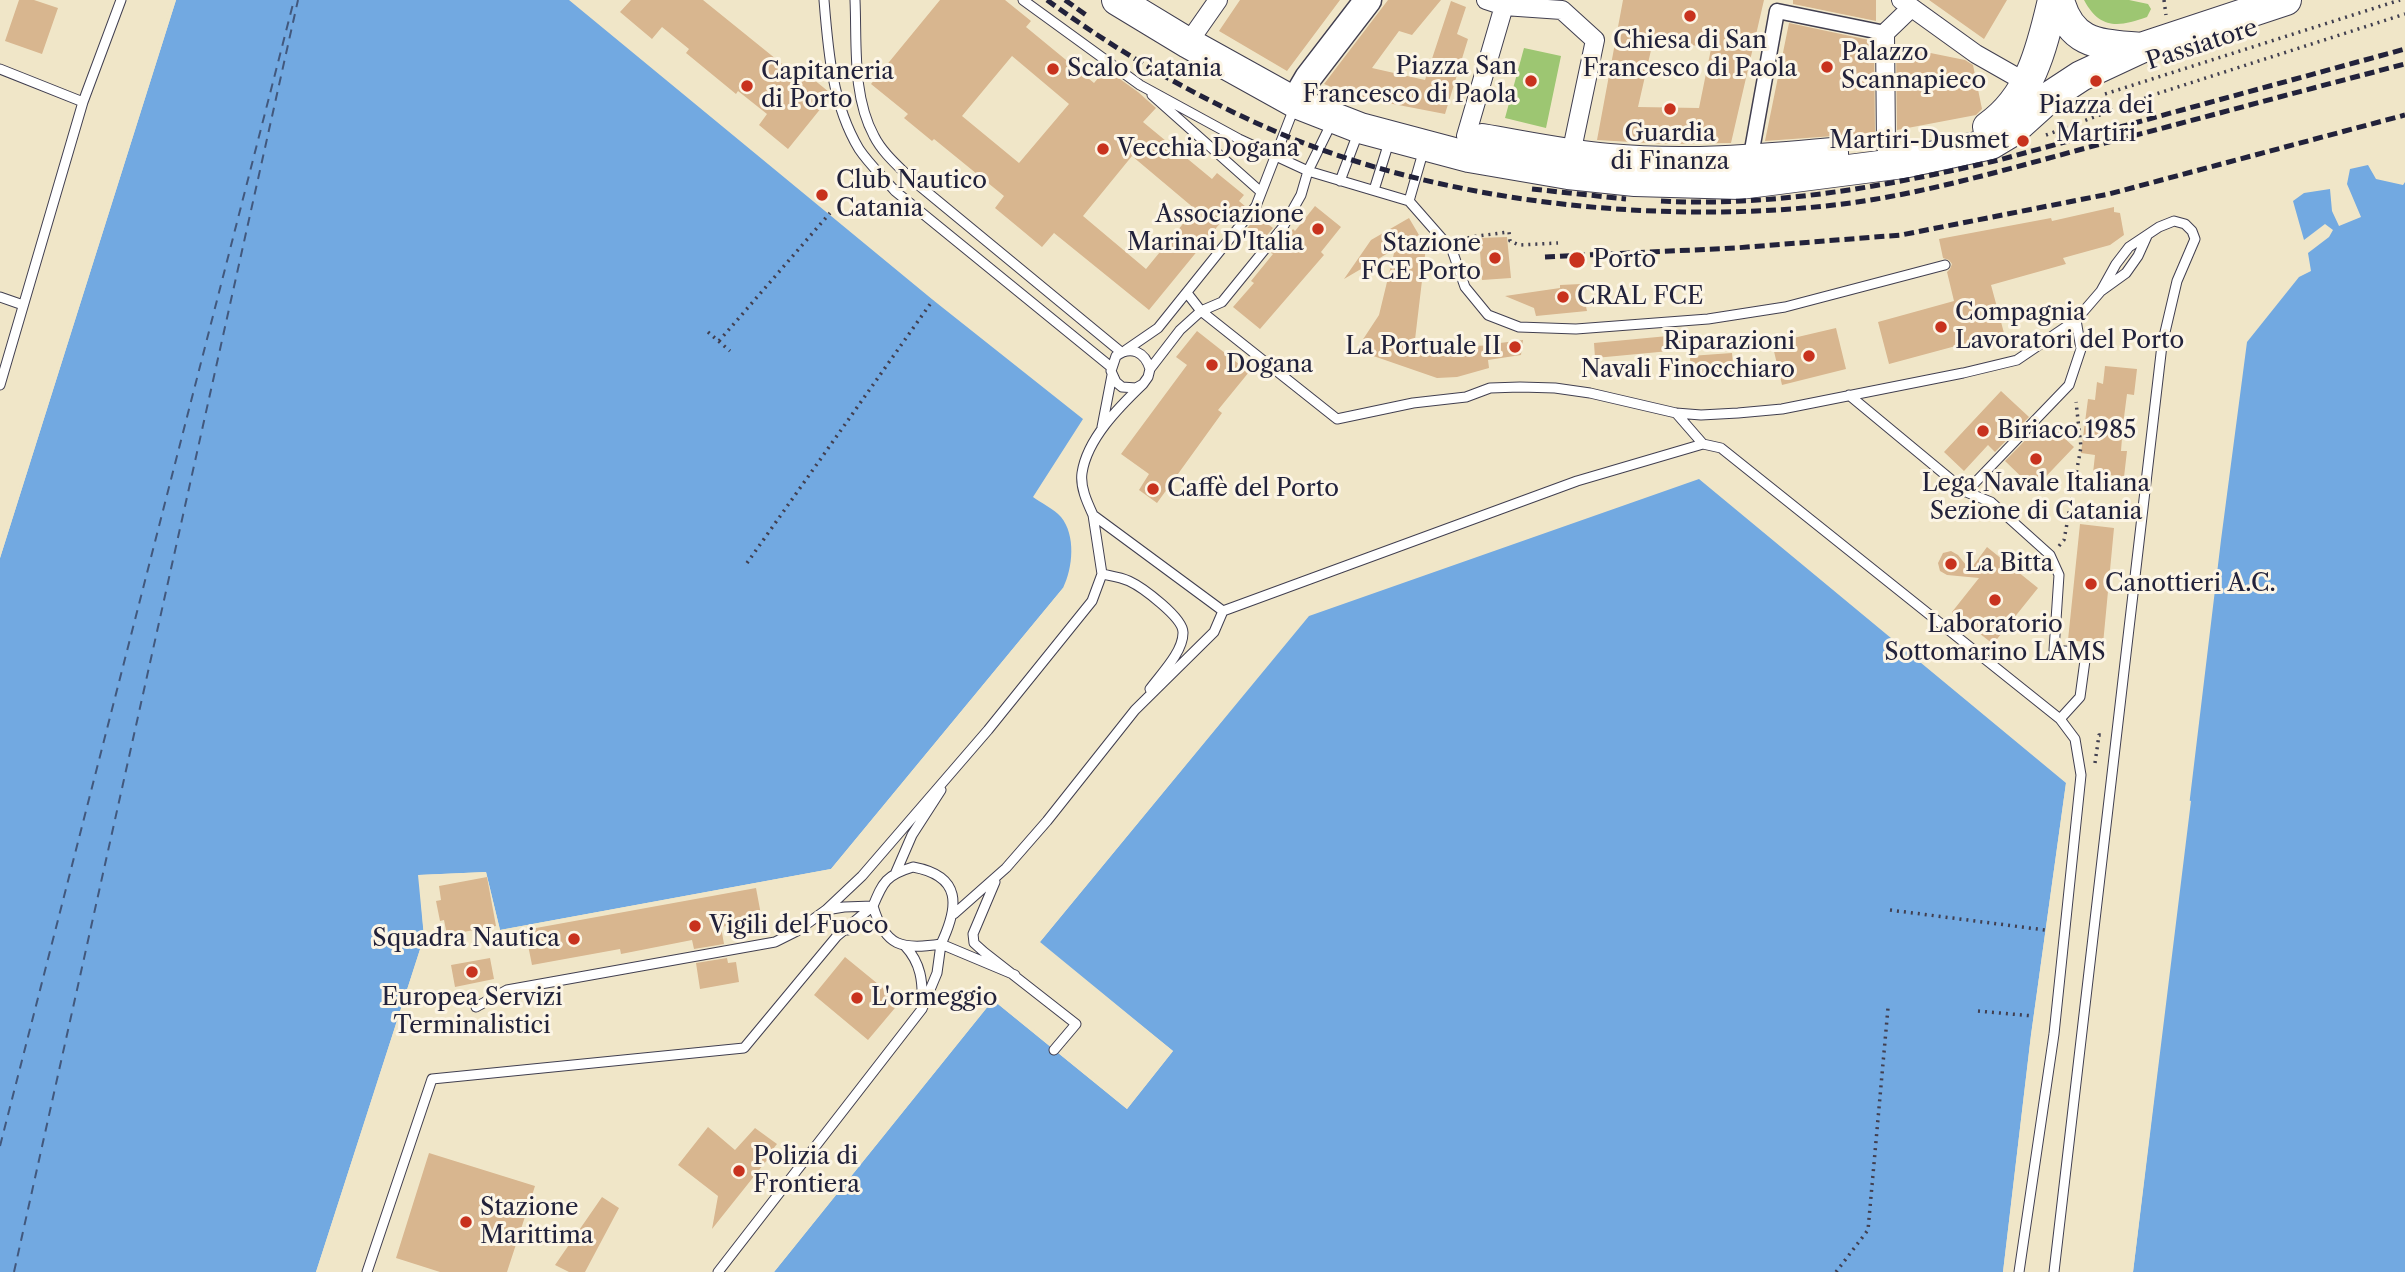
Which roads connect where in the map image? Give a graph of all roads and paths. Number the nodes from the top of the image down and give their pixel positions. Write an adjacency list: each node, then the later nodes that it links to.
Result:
1 (121, 0): 30 (lane)
2 (824, 0): 60 (lane)
3 (855, 0): 58 (lane)
4 (1023, 0): 27 (lane)
5 (1117, 0): 23 (main road)
6 (1218, 0): 23 (street)
7 (1368, 0): 29 (main road)
8 (1486, 0): 17 (street)
9 (2053, 0): 26 (main road)
10 (2059, 0): 24 (main road)
11 (2164, 0): 19 (path)
12 (2286, 0): 24 (main road)
13 (2400, 0): 14 (path, Passiatore)
14 (2389, 2): 22 (path, Passiatore)
15 (1906, 4): 21 (street); 26 (street)
16 (1567, 5): 17 (street); 37 (street)
17 (1504, 6): 32 (street)
18 (2405, 14): 34 (path)
19 (2166, 16)
20 (2266, 32): 22 (path)
21 (1885, 33): 36 (street); 39 (street)
22 (2269, 41): 28 (path, Passiatore)
23 (1188, 43): 29 (main road)
24 (2141, 48): 35 (main road)
25 (0, 69): 30 (lane)
26 (2027, 83): 36 (main road)
27 (1140, 85): 38 (lane); 43 (lane)
28 (2094, 97)
29 (1297, 99): 31 (main road); 32 (main road); 38 (lane)
30 (83, 102): 52 (lane)
31 (1347, 124): 33 (main road); 40 (lane); 41 (lane)
32 (1466, 136): 37 (main road)
33 (1390, 137): 35 (main road); 42 (lane)
34 (2041, 137)
35 (1424, 146): 44 (lane)
36 (1886, 147): 39 (main road)
37 (1571, 154): 39 (main road)
38 (1276, 157): 40 (lane); 43 (lane)
39 (1750, 161)
40 (1308, 171): 41 (lane); 53 (lane)
41 (1340, 181): 42 (lane)
42 (1374, 190): 44 (lane)
43 (1261, 192): 49 (lane)
44 (1409, 201): 47 (lane)
45 (830, 213): 56 (path)
46 (1558, 243): 47 (path)
47 (1452, 250): 48 (lane)
48 (1945, 265)
49 (1187, 293): 53 (lane); 58 (lane)
50 (0, 297): 52 (lane)
51 (933, 300): 71 (path)
52 (23, 305): 62 (lane)
53 (1202, 311): 59 (lane); 65 (lane)
54 (2076, 320): 63 (lane); 68 (lane); 76 (lane)
55 (708, 332): 56 (path)
56 (719, 341): 57 (path)
57 (730, 351)
58 (1123, 351): 59 (lane); 60 (lane)
59 (1150, 369): 61 (lane)
60 (1111, 371): 61 (lane); 66 (lane)
61 (1143, 384): 66 (lane)
62 (0, 385)
63 (1849, 395): 65 (lane); 68 (lane)
64 (2076, 402): 70 (path)
65 (1676, 413): 67 (lane)
66 (1101, 432): 69 (lane)
67 (1703, 444): 73 (lane); 75 (lane)
68 (1966, 492): 70 (lane)
69 (1093, 515): 72 (lane); 73 (lane)
70 (2050, 555): 75 (lane)
71 (747, 563)
72 (1102, 574): 74 (lane); 77 (lane)
73 (1223, 611): 74 (lane)
74 (1135, 710): 80 (lane)
75 (2060, 719): 78 (lane)
76 (2117, 735): 78 (path); 101 (lane)
77 (957, 765): 79 (lane); 82 (lane)
78 (2081, 775): 100 (lane)
79 (896, 872): 81 (lane); 84 (lane)
80 (997, 877): 84 (lane); 90 (lane)
81 (873, 906): 82 (lane); 85 (lane); 87 (lane)
82 (826, 910): 91 (lane)
83 (1890, 911): 86 (path)
84 (954, 914): 88 (lane)
85 (878, 923): 87 (lane); 89 (lane)
86 (2045, 930)
87 (837, 936): 97 (lane)
88 (941, 944): 89 (lane); 90 (lane); 92 (lane)
89 (904, 946): 92 (lane)
90 (1014, 975): 96 (lane)
91 (476, 1007)
92 (922, 1009): 98 (lane)
93 (1888, 1009): 99 (path)
94 (1978, 1011): 95 (path)
95 (2033, 1016)
96 (1055, 1050)
97 (367, 1272)
98 (718, 1272)
99 (1836, 1272)
100 (2019, 1272)
101 (2054, 1272)

